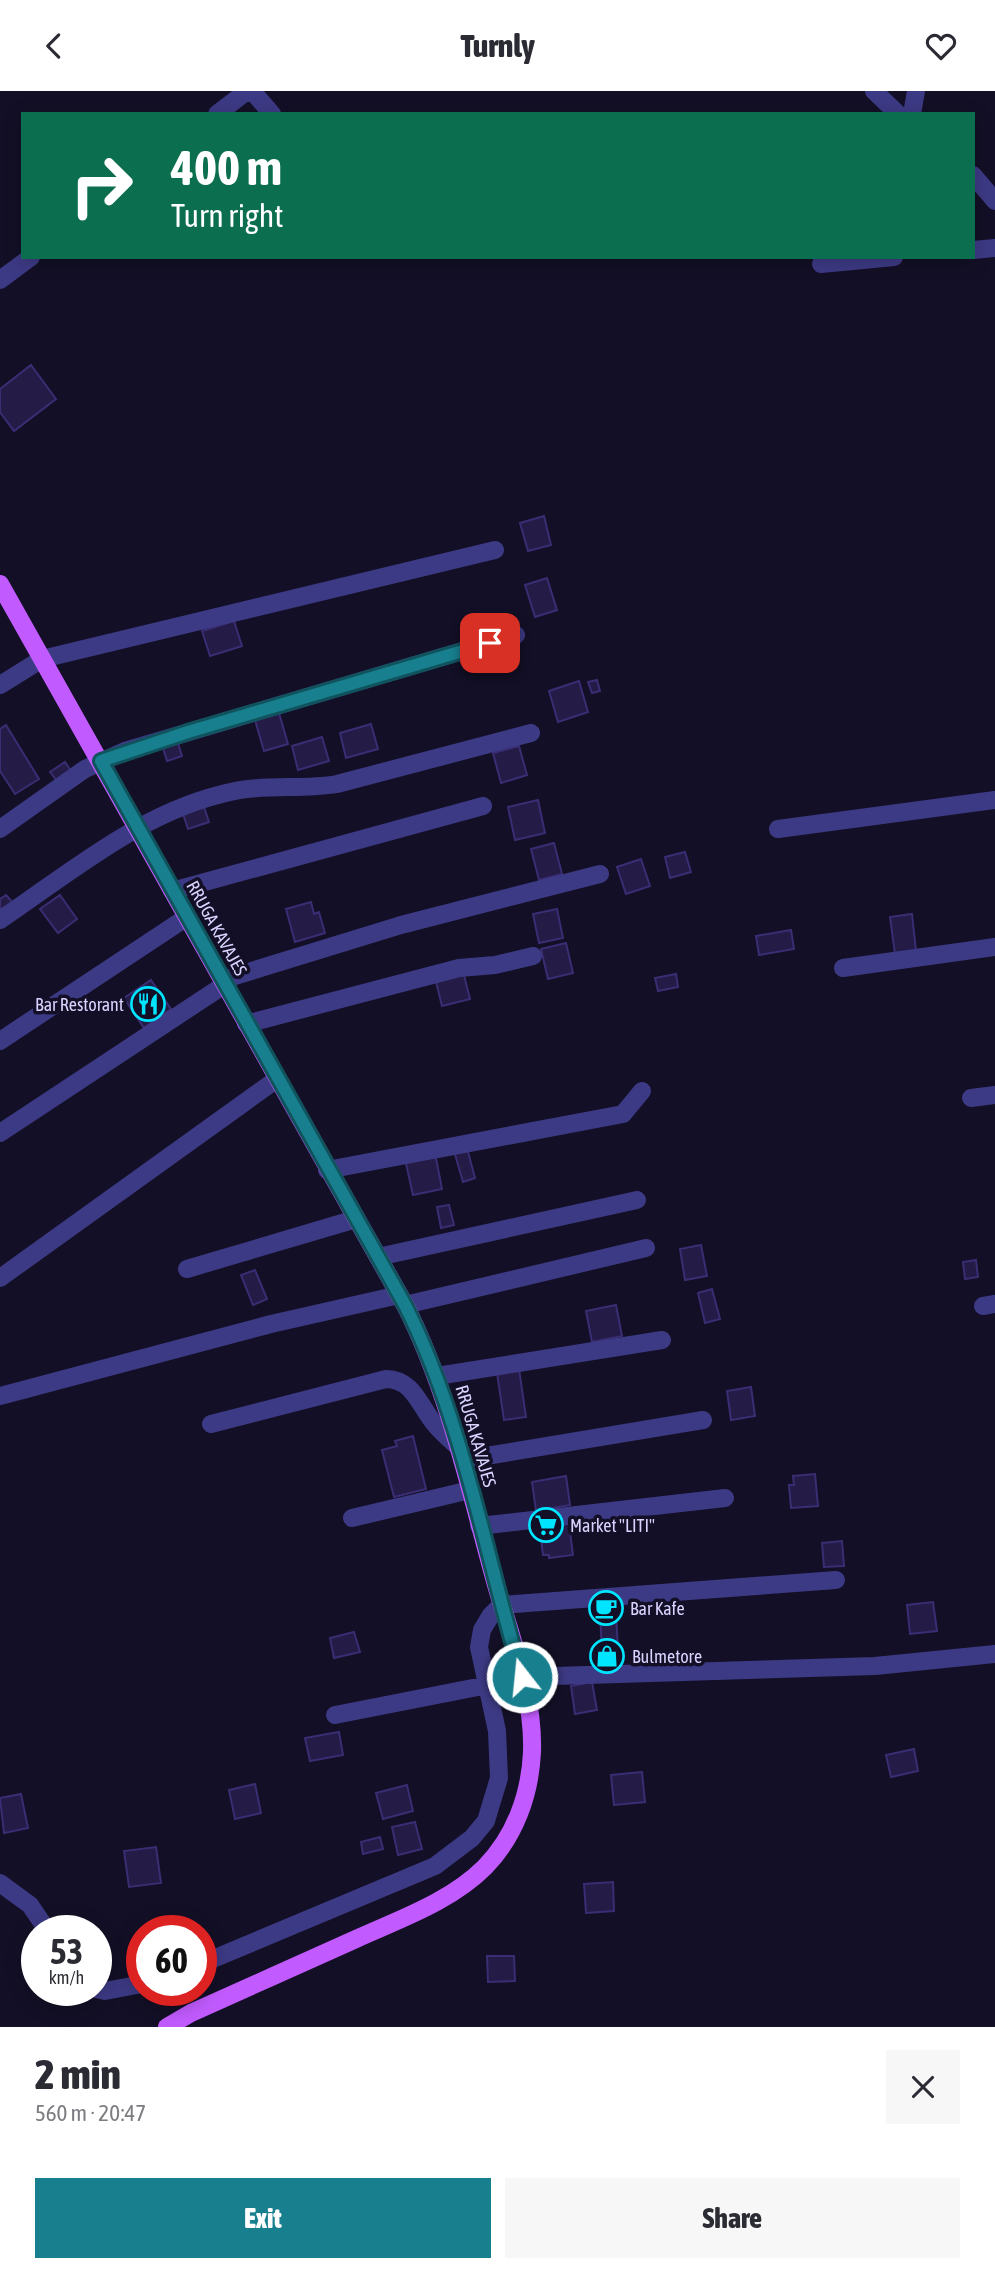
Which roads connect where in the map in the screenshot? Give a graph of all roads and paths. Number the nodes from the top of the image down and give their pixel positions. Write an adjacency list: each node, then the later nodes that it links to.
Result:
1 (249, 91): 4 (street); 5 (street)
2 (874, 91): 6 (street)
3 (916, 91): 7 (street)
4 (220, 112)
5 (270, 112)
6 (896, 112)
7 (912, 112)
8 (975, 177): 9 (street)
9 (995, 201)
10 (995, 248): 11 (street)
11 (975, 250)
12 (28, 259): 15 (street)
13 (873, 259): 14 (street)
14 (821, 264)
15 (0, 280)
16 (495, 550): 20 (street)
17 (0, 584): 18 (main road, RRUGA KAVAJES)
18 (5, 607): 20 (main road, RRUGA KAVAJES)
19 (516, 635): 23 (street)
20 (42, 659): 21 (street); 23 (main road, RRUGA KAVAJES)
21 (0, 685)
22 (531, 733): 26 (street)
23 (101, 761): 26 (main road, RRUGA KAVAJES); 27 (street)
24 (995, 800): 28 (street)
25 (483, 806): 30 (street)
26 (138, 827): 30 (main road, RRUGA KAVAJES); 32 (street)
27 (0, 829)
28 (778, 829)
29 (600, 874): 36 (street)
30 (173, 891): 31 (main road, RRUGA KAVAJES)
31 (187, 917): 36 (main road, RRUGA KAVAJES); 38 (street)
32 (0, 920)
33 (995, 947): 35 (street)
34 (533, 956): 37 (street)
35 (843, 968)
36 (223, 982): 37 (main road, RRUGA KAVAJES); 43 (street)
37 (246, 1024): 39 (main road, RRUGA KAVAJES)
38 (0, 1041)
39 (276, 1079): 44 (main road, RRUGA KAVAJES); 50 (street)
40 (642, 1090): 44 (street)
41 (995, 1095): 42 (street)
42 (971, 1098)
43 (0, 1133)
44 (327, 1170): 46 (main road, RRUGA KAVAJES)
45 (637, 1200): 48 (street)
46 (356, 1219): 48 (main road, RRUGA KAVAJES); 49 (street)
47 (646, 1248): 51 (street)
48 (378, 1257): 51 (main road, RRUGA KAVAJES)
49 (187, 1269)
50 (0, 1278)
51 (402, 1300): 53 (main road, RRUGA KAVAJES); 54 (street)
52 (662, 1340): 53 (street)
53 (437, 1375): 57 (main road, RRUGA KAVAJES)
54 (0, 1396)
55 (703, 1420): 57 (street)
56 (211, 1424): 57 (street)
57 (459, 1453): 58 (main road, RRUGA KAVAJES)
58 (470, 1490): 60 (street); 61 (main road, RRUGA KAVAJES)
59 (725, 1498): 61 (street)
60 (352, 1518)
61 (479, 1526): 63 (main road, RRUGA KAVAJES)
62 (836, 1580): 63 (street)
63 (501, 1605): 65 (main road, RRUGA KAVAJES); 66 (street)
64 (995, 1654): 65 (street)
65 (522, 1677): 71 (main road, RRUGA KAVAJES)
66 (488, 1685): 67 (street); 70 (street)
67 (335, 1715)
68 (0, 1883): 69 (street)
69 (37, 1915)
70 (217, 1957)
71 (167, 2027)

